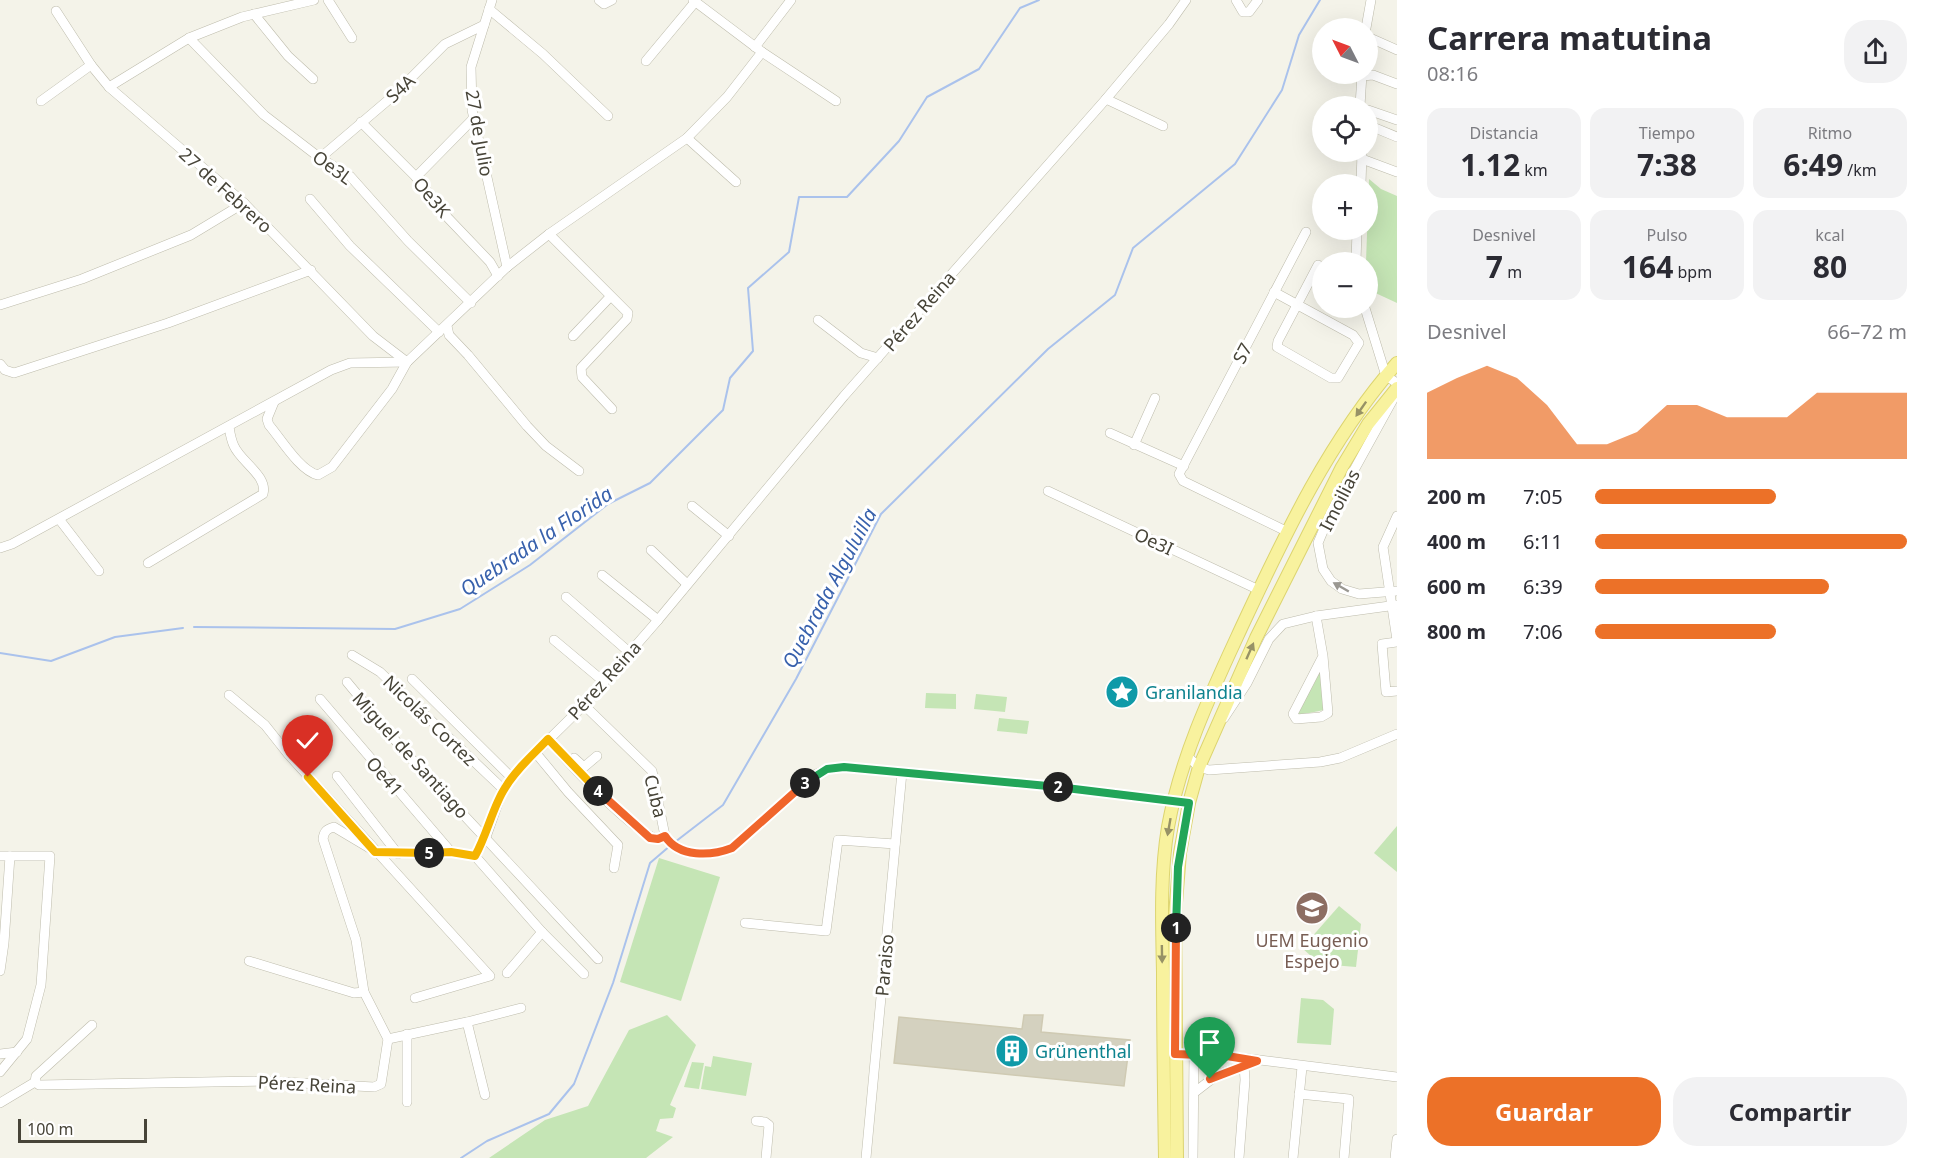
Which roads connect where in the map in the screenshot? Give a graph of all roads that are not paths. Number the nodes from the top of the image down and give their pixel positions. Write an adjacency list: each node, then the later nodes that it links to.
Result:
1 (314, 0): 15 (street)
2 (328, 0): 19 (street)
3 (599, 0): 4 (street)
4 (612, 0)
5 (712, 0): 13 (street)
6 (791, 0): 21 (street)
7 (1186, 0): 29 (street, Pérez Reina)
8 (1236, 0): 9 (street)
9 (1258, 0)
10 (1371, 0): 16 (street)
11 (694, 1): 13 (street); 23 (street)
12 (491, 4): 17 (street, 27 de Julio); 33 (street)
13 (704, 8): 21 (street)
14 (56, 11): 24 (street, 27 de Febrero)
15 (254, 14): 18 (street); 26 (street)
16 (1368, 18)
17 (484, 25): 34 (street, 27 de Julio); 36 (street, S4A)
18 (189, 38): 28 (street); 41 (street, Oe3L)
19 (352, 39)
20 (1378, 41): 22 (street)
21 (759, 49): 31 (street); 40 (street)
22 (1397, 50)
23 (646, 61)
24 (91, 65): 28 (street, 27 de Febrero); 30 (street)
25 (1378, 77): 27 (street)
26 (313, 79)
27 (1397, 84)
28 (109, 87): 47 (street, 27 de Febrero)
29 (1106, 99): 37 (street); 63 (street, Pérez Reina)
30 (41, 101)
31 (836, 101)
32 (1378, 113): 35 (street)
33 (608, 116)
34 (474, 117): 44 (street); 50 (street, 27 de Julio)
35 (1397, 120)
36 (361, 122): 41 (street, S4A); 44 (street, Oe3K)
37 (1163, 126)
38 (1378, 129): 39 (street)
39 (1397, 137)
40 (687, 138): 45 (street); 49 (street)
41 (320, 158): 56 (street, Oe3L)
42 (1376, 162): 43 (street)
43 (1397, 172)
44 (416, 177): 52 (street, Oe3K)
45 (735, 182)
46 (310, 199): 61 (street)
47 (244, 203): 51 (street, 27 de Febrero); 58 (street)
48 (1306, 232): 54 (street, S7)
49 (549, 234): 50 (street); 55 (street)
50 (507, 267): 52 (street)
51 (311, 270): 64 (street, 27 de Febrero); 66 (street)
52 (498, 276): 56 (street)
53 (1312, 276): 57 (street)
54 (1274, 292): 57 (street); 76 (street, S7)
55 (610, 297): 62 (street); 72 (street)
56 (471, 303): 61 (street)
57 (1297, 304): 57 (street)
58 (0, 305)
59 (1368, 318): 67 (street)
60 (818, 320): 63 (street)
61 (443, 329): 64 (street); 77 (street)
62 (573, 336)
63 (878, 358): 83 (street, Pérez Reina)
64 (407, 362): 71 (street); 71 (street)
65 (1397, 363): 67 (main road)
66 (0, 364)
67 (1386, 375): 68 (street); 82 (main road, one-way to 82)
68 (1397, 383)
69 (1397, 390): 91 (street, Imoilias, one-way to 69); 108 (main road, one-way to 69)
70 (1155, 398): 75 (street)
71 (274, 402): 73 (street)
72 (612, 409)
73 (229, 427): 81 (street); 86 (street)
74 (1110, 433): 75 (street)
75 (1134, 445): 76 (street)
76 (1181, 470): 82 (street)
77 (579, 471)
78 (1048, 491): 90 (street, Oe3I)
79 (692, 506): 83 (street)
80 (1397, 516): 91 (street)
81 (59, 519): 84 (street); 87 (street)
82 (1288, 532): 90 (main road)
83 (729, 536): 89 (street, Pérez Reina)
84 (0, 548)
85 (651, 550): 89 (street)
86 (148, 563)
87 (99, 571)
88 (602, 575): 95 (street)
89 (687, 584): 95 (street, Pérez Reina)
90 (1259, 590): 113 (main road)
91 (1394, 591): 93 (street)
92 (566, 597): 98 (street)
93 (1394, 605): 94 (street); 97 (street)
94 (1316, 616): 100 (street); 108 (street)
95 (658, 621): 98 (street, Pérez Reina)
96 (554, 640): 102 (street)
97 (1397, 641): 104 (street)
98 (629, 652): 102 (street, Pérez Reina)
99 (352, 655): 118 (street, Nicolás Cortez)
100 (1323, 656): 100 (street)
101 (412, 679): 117 (street)
102 (603, 681): 107 (street, Pérez Reina)
103 (347, 682): 122 (street, Miguel de Santiago)
104 (1397, 691)
105 (229, 695): 124 (street)
106 (320, 699): 125 (street, Oe41)
107 (584, 705): 110 (street, Pérez Reina); 121 (street, Cuba)
108 (1212, 734): 114 (main road)
109 (1397, 734): 114 (street)
110 (550, 737): 111 (street, Pérez Reina); 112 (street); 121 (street)
111 (535, 752): 117 (street, Pérez Reina); 129 (street)
112 (597, 756)
113 (1187, 756): 114 (street); 119 (main road)
114 (1199, 767): 120 (main road)
115 (902, 772): 119 (street, Cuba); 121 (street, Cuba); 123 (street, Paraiso)
116 (337, 776): 126 (street)
117 (512, 778): 118 (street, Pérez Reina)
118 (503, 789): 122 (street, Pérez Reina)
119 (1174, 800): 120 (street); 163 (main road, one-way to 163)
120 (1189, 803): 146 (main road)
121 (665, 836)
122 (486, 837): 128 (street, Pérez Reina); 132 (street, Miguel de Santiago)
123 (895, 844): 130 (street); 162 (street, Paraiso)
124 (375, 852): 126 (street); 137 (street); 138 (street)
125 (451, 852): 126 (street); 128 (street)
126 (398, 854)
127 (5, 856): 134 (street); 144 (street)
128 (475, 856): 131 (street)
129 (614, 868)
130 (745, 923)
131 (542, 932): 135 (street); 136 (street)
132 (598, 959)
133 (249, 961): 137 (street)
134 (0, 971)
135 (507, 972)
136 (584, 974)
137 (359, 992): 143 (street)
138 (415, 998)
139 (521, 1008): 140 (street)
140 (467, 1022): 142 (street); 156 (street)
141 (92, 1024): 153 (street)
142 (408, 1034): 143 (street); 157 (street)
143 (388, 1039): 153 (street, Pérez Reina)
144 (17, 1052): 145 (street); 151 (street)
145 (0, 1054)
146 (1175, 1054): 147 (street); 164 (main road)
147 (1194, 1054): 148 (street); 154 (street)
148 (1257, 1061): 149 (street); 150 (street)
149 (1244, 1065): 154 (street); 166 (street)
150 (1302, 1067): 152 (street); 155 (street)
151 (0, 1072)
152 (1397, 1077)
153 (35, 1082): 158 (street)
154 (1195, 1092): 165 (street)
155 (1299, 1094): 167 (street); 168 (street)
156 (485, 1095)
157 (407, 1102)
158 (0, 1103)
159 (756, 1120): 161 (street)
160 (1397, 1138): 169 (street)
161 (766, 1158)
162 (866, 1158)
163 (1165, 1158)
164 (1177, 1158)
165 (1193, 1158)
166 (1239, 1158)
167 (1293, 1158)
168 (1344, 1158)
169 (1395, 1158)

